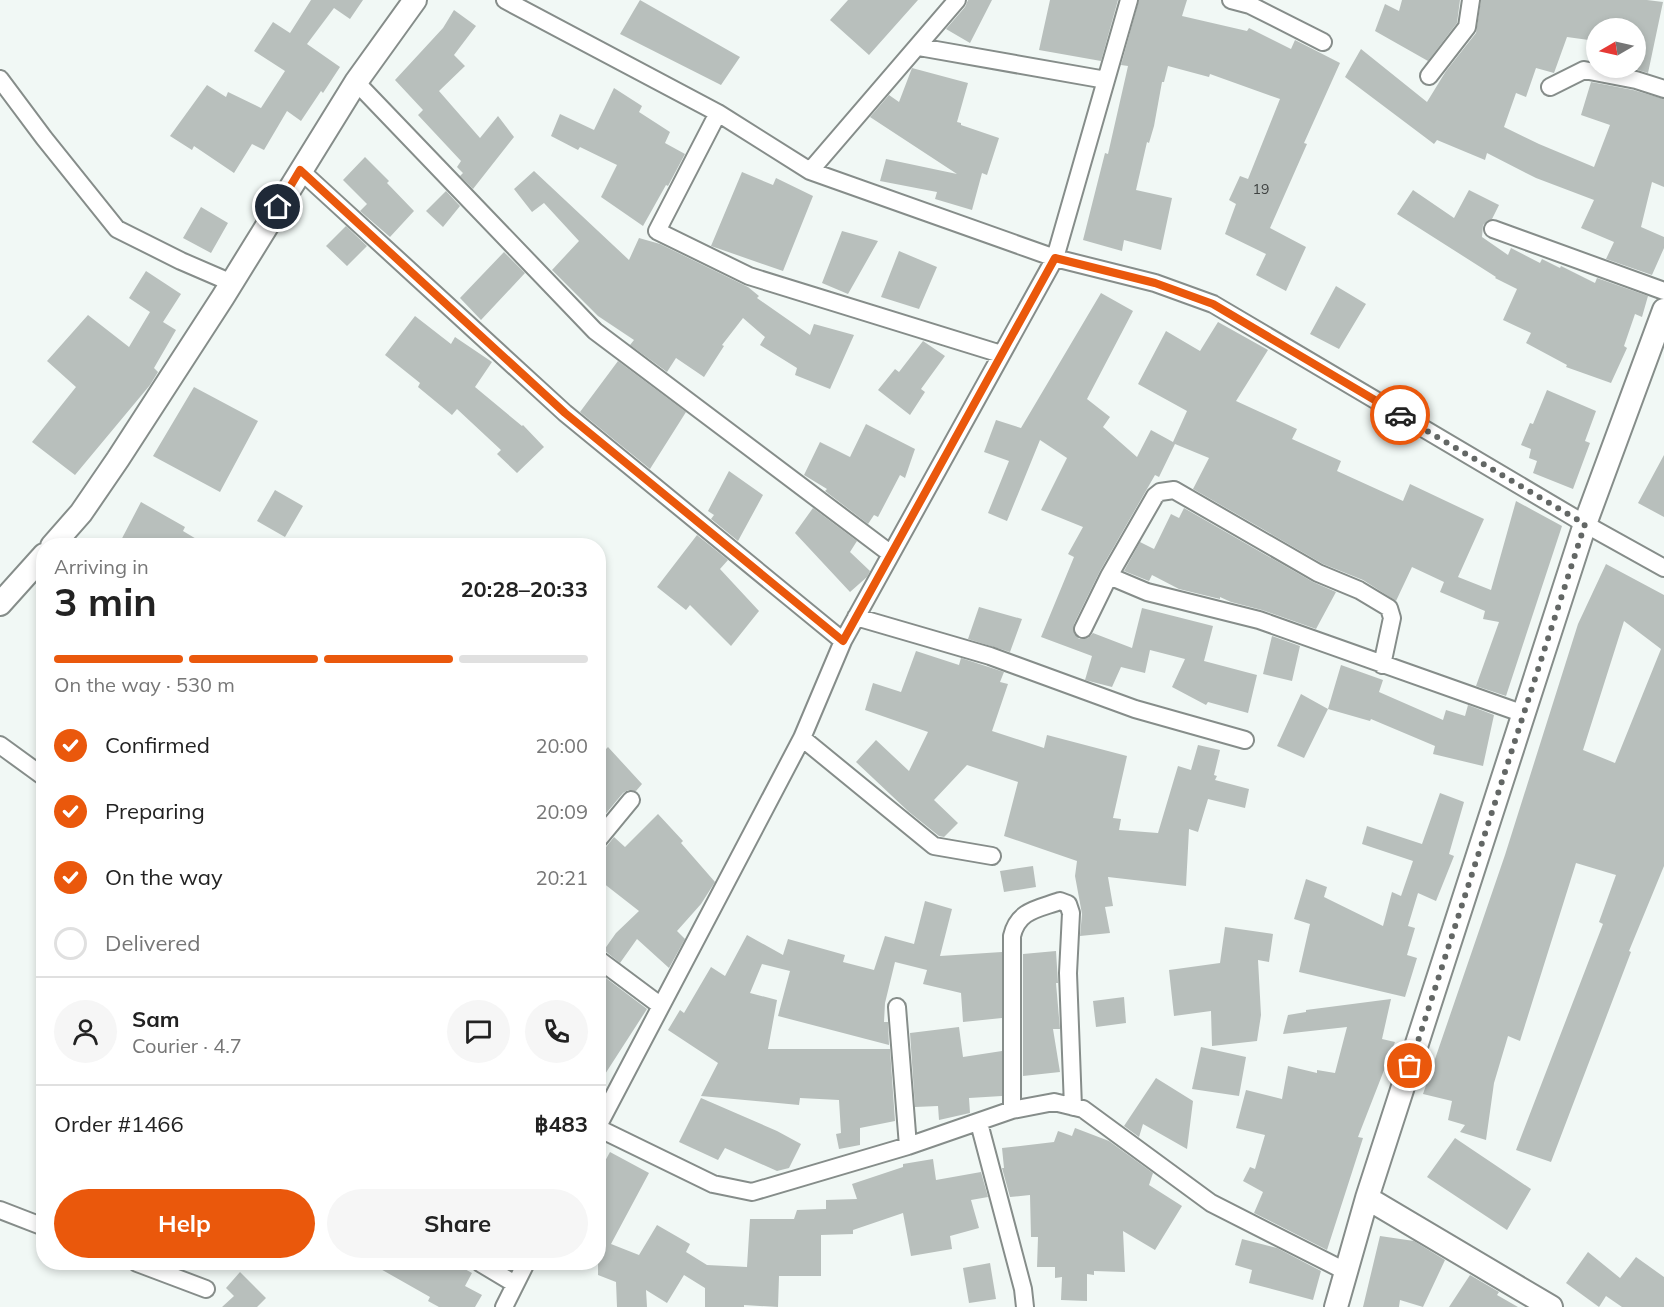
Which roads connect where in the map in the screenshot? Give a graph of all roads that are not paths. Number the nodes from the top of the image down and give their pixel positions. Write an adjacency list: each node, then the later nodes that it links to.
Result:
1 (416, 0): 12 (street)
2 (505, 0): 15 (street)
3 (957, 0): 8 (street)
4 (1129, 0): 11 (street)
5 (1231, 0): 7 (street)
6 (1472, 0): 9 (street)
7 (1323, 42)
8 (919, 46): 11 (street); 17 (street)
9 (1429, 76)
10 (0, 79): 20 (street)
11 (1106, 80): 19 (street)
12 (356, 82): 16 (street); 26 (street)
13 (1550, 87): 14 (street)
14 (1664, 89)
15 (718, 113): 17 (street); 23 (street)
16 (300, 170): 20 (street); 33 (street)
17 (810, 171): 19 (street)
18 (1493, 229): 21 (street)
19 (1055, 258): 23 (street); 24 (street)
20 (232, 283): 25 (street)
21 (1664, 291)
22 (1664, 310): 24 (street)
23 (1001, 354): 26 (street)
24 (1585, 524): 28 (street); 35 (street)
25 (58, 538)
26 (891, 554): 31 (street)
27 (36, 564): 30 (street)
28 (1664, 568)
29 (1109, 576): 32 (street); 34 (street); 34 (street)
30 (0, 604)
31 (856, 617): 33 (street); 37 (street)
32 (1083, 629)
33 (843, 641): 36 (street)
34 (1383, 665): 35 (street)
35 (1524, 714): 52 (street)
36 (802, 738): 42 (street); 44 (street)
37 (1245, 740)
38 (0, 745): 39 (street)
39 (36, 771)
40 (631, 800): 41 (street)
41 (606, 830)
42 (992, 856)
43 (606, 965): 44 (street)
44 (661, 1006): 48 (street)
45 (897, 1007): 51 (street)
46 (1073, 1107): 47 (street); 47 (street); 58 (street)
47 (1012, 1110): 49 (street)
48 (606, 1112)
49 (979, 1123): 51 (street); 62 (street)
50 (606, 1131): 51 (street)
51 (908, 1146)
52 (1367, 1198): 58 (street); 64 (street)
53 (0, 1210): 54 (street)
54 (36, 1224)
55 (156, 1270): 60 (street)
56 (492, 1270): 59 (street)
57 (522, 1270): 59 (street)
58 (1345, 1271): 63 (street)
59 (515, 1284): 61 (street)
60 (206, 1290)
61 (504, 1307)
62 (1025, 1307)
63 (1336, 1307)
64 (1551, 1307)

